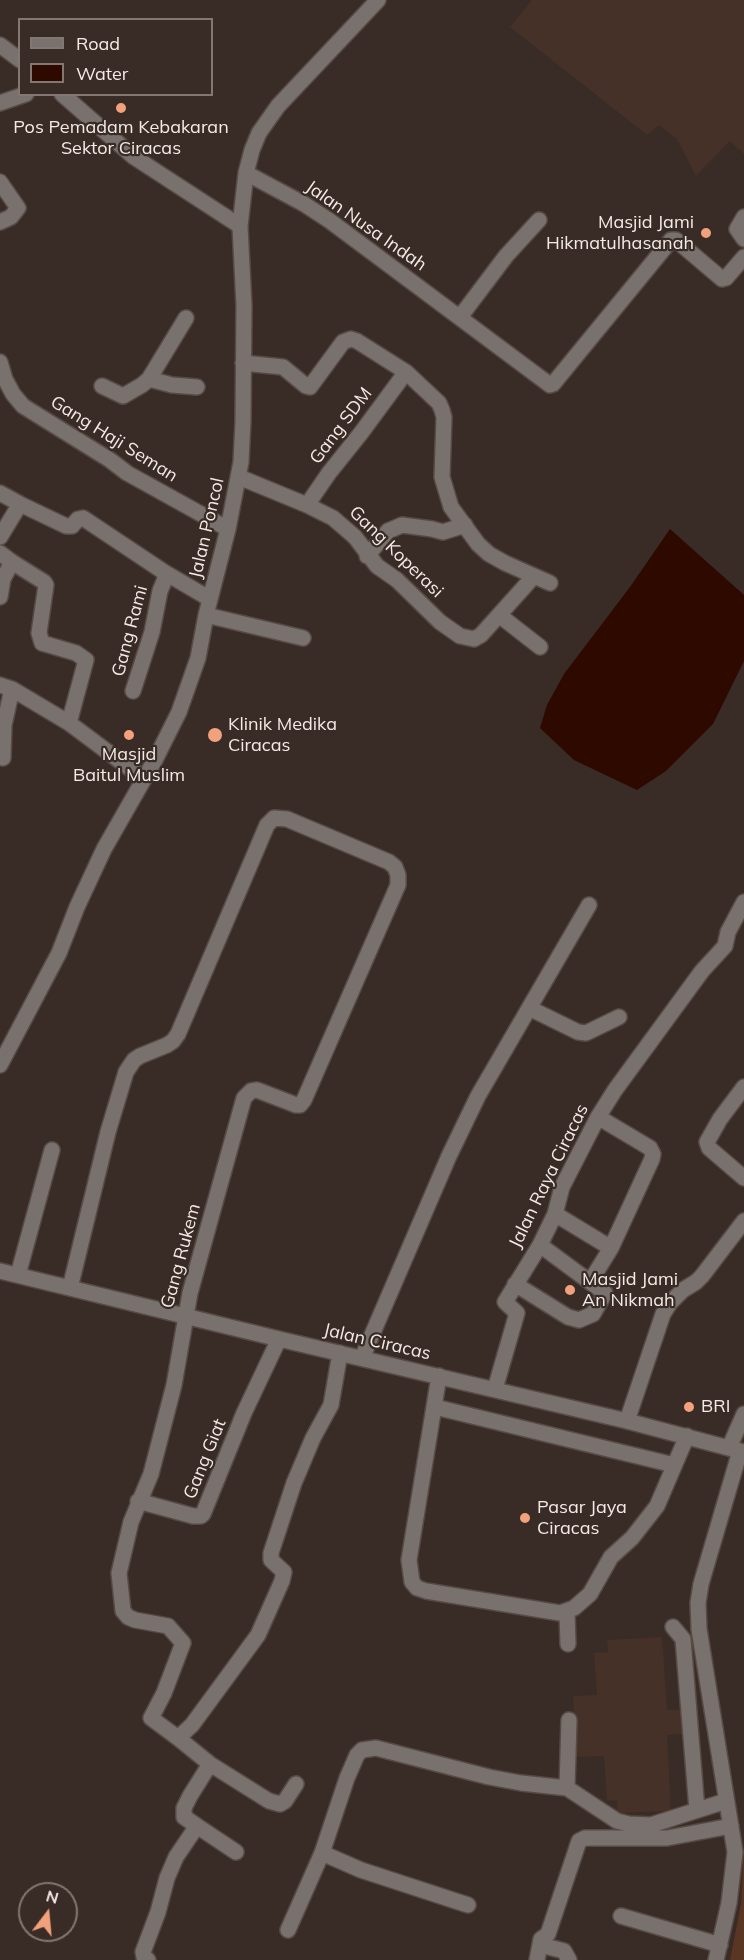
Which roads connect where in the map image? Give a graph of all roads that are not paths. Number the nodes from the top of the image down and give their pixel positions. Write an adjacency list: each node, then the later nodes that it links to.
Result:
1 (378, 0): 7 (street, Jalan Poncol)
2 (0, 45): 3 (street)
3 (18, 58)
4 (20, 96): 6 (street)
5 (64, 96): 12 (street)
6 (0, 103)
7 (246, 173): 12 (street, Jalan Poncol); 15 (street, Jalan Nusa Indah)
8 (0, 182): 11 (street)
9 (744, 217): 13 (street)
10 (539, 220): 15 (street)
11 (0, 222)
12 (240, 226): 18 (street, Jalan Poncol)
13 (744, 239)
14 (744, 257): 15 (street, Jalan Nusa Indah)
15 (459, 317)
16 (186, 318): 20 (street)
17 (0, 362): 28 (street, Gang Haji Seman)
18 (243, 363): 19 (street); 23 (street, Jalan Poncol)
19 (406, 372): 26 (street, Gang SDM); 27 (street)
20 (149, 379): 21 (street); 22 (street)
21 (102, 386)
22 (197, 387)
23 (239, 477): 26 (street, Gang Koperasi); 28 (street, Jalan Poncol)
24 (0, 493): 25 (street, Gang Rami)
25 (20, 504): 29 (street); 32 (street, Gang Rami)
26 (307, 505): 30 (street, Gang Koperasi)
27 (465, 525): 30 (street); 33 (street)
28 (228, 529): 36 (street, Jalan Poncol)
29 (0, 537)
30 (367, 556): 38 (street, Gang Koperasi)
31 (6, 558): 35 (street); 43 (street)
32 (164, 572): 36 (street); 42 (street, Gang Rami)
33 (534, 576): 34 (street); 38 (street)
34 (550, 583)
35 (0, 597)
36 (210, 599): 37 (street, Jalan Poncol)
37 (206, 615): 39 (street); 45 (street, Jalan Poncol)
38 (499, 615): 40 (street)
39 (303, 638)
40 (540, 647)
41 (6, 687): 43 (street); 44 (street)
42 (134, 691)
43 (69, 723): 45 (street)
44 (3, 758)
45 (144, 778): 50 (street, Jalan Poncol)
46 (744, 902): 52 (street, Jalan Raya Ciracas)
47 (589, 905): 48 (street)
48 (530, 1008): 49 (street); 67 (street)
49 (619, 1017)
50 (0, 1065)
51 (744, 1087): 54 (street)
52 (598, 1118): 55 (street, Jalan Raya Ciracas); 58 (street)
53 (52, 1150): 60 (street)
54 (744, 1178)
55 (555, 1214): 57 (street, Jalan Raya Ciracas); 58 (street)
56 (744, 1221): 72 (street)
57 (540, 1245): 61 (street); 62 (street, Jalan Raya Ciracas)
58 (610, 1248): 61 (street)
59 (0, 1271): 60 (street, Jalan Ciracas)
60 (18, 1275): 63 (street, Jalan Ciracas)
61 (590, 1282): 62 (street)
62 (515, 1284): 69 (street, Jalan Raya Ciracas)
63 (70, 1288): 64 (street, Jalan Ciracas); 64 (street, Gang Rukem)
64 (185, 1316): 65 (street, Jalan Ciracas); 76 (street, Gang Rukem)
65 (279, 1339): 66 (street, Jalan Ciracas); 76 (street, Gang Giat)
66 (340, 1353): 67 (street, Jalan Ciracas); 81 (street)
67 (362, 1358): 68 (street, Jalan Ciracas)
68 (439, 1376): 69 (street, Jalan Ciracas); 70 (street)
69 (495, 1389): 72 (street, Jalan Ciracas)
70 (435, 1407): 75 (street); 77 (street)
71 (744, 1414): 74 (street)
72 (627, 1421): 73 (street, Jalan Ciracas)
73 (687, 1436): 74 (street, Jalan Ciracas); 75 (street)
74 (738, 1450): 85 (street)
75 (674, 1465): 77 (street)
76 (138, 1501): 81 (street)
77 (567, 1612): 79 (street)
78 (673, 1627): 86 (street)
79 (568, 1644)
80 (569, 1720): 84 (street)
81 (178, 1738): 82 (street)
82 (210, 1764): 83 (street); 88 (street)
83 (296, 1784)
84 (567, 1788): 86 (street); 90 (street)
85 (726, 1801): 86 (street); 87 (street)
86 (697, 1810)
87 (731, 1826): 94 (street); 95 (street)
88 (197, 1827): 89 (street); 96 (street)
89 (236, 1852)
90 (322, 1853): 91 (street); 93 (street)
91 (468, 1905)
92 (621, 1916): 95 (street)
93 (288, 1930)
94 (539, 1952): 97 (street)
95 (718, 1952)
96 (148, 1960)
97 (569, 1960)

